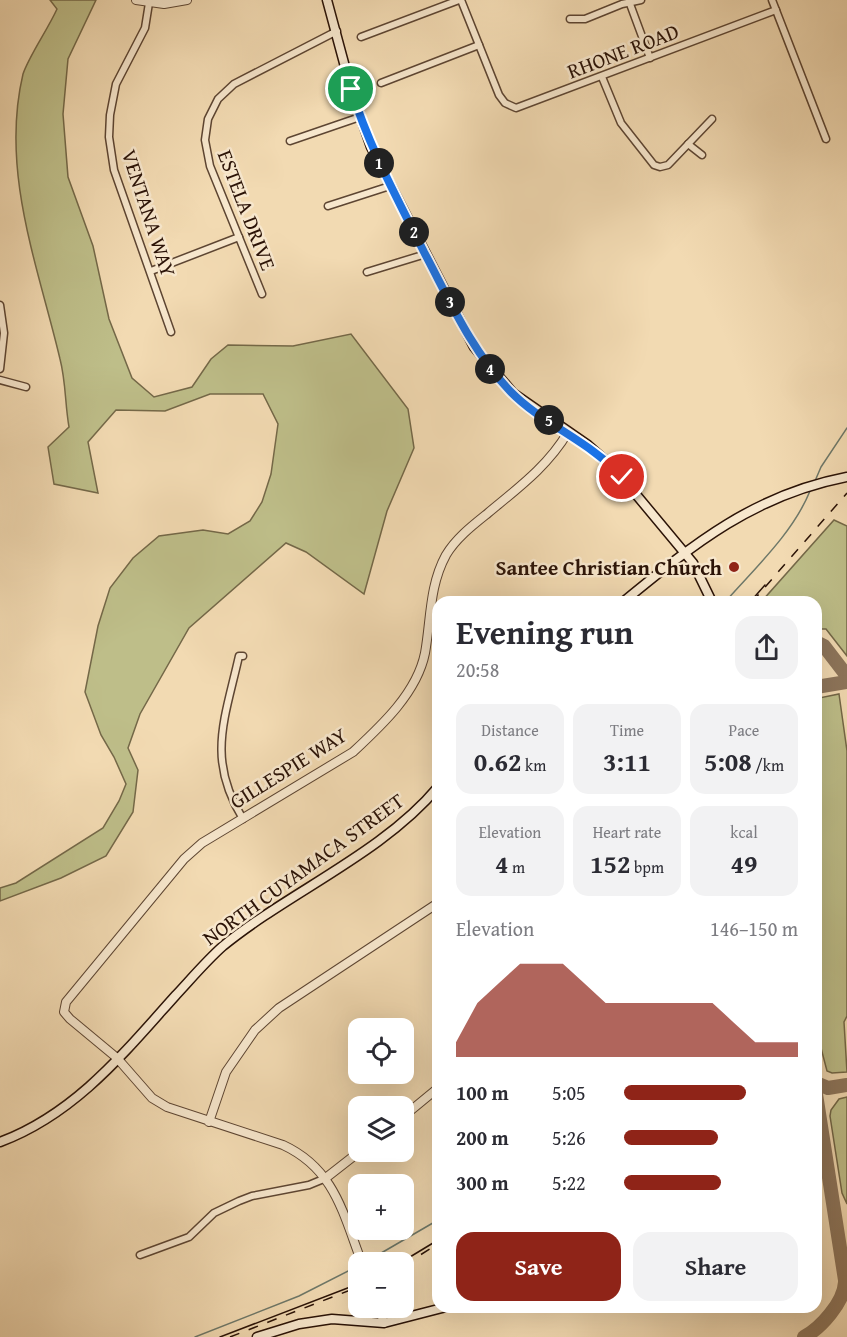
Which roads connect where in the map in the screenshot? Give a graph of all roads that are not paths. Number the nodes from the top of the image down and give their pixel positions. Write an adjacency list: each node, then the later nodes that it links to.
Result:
1 (136, 0): 7 (street)
2 (187, 0): 7 (street)
3 (327, 0): 11 (main road)
4 (460, 0): 12 (street); 13 (street)
5 (641, 0): 8 (street)
6 (772, 0): 9 (street)
7 (149, 3): 27 (street, VENTANA WAY)
8 (630, 4): 10 (street); 14 (street)
9 (776, 10): 14 (street, RHONE ROAD); 19 (street)
10 (570, 19)
11 (337, 31): 17 (main road); 25 (street, ESTELA DRIVE)
12 (361, 37)
13 (479, 45): 15 (street, RHONE ROAD); 16 (street)
14 (650, 58): 15 (street, RHONE ROAD)
15 (602, 77): 21 (street)
16 (381, 83)
17 (360, 117): 20 (street); 23 (main road)
18 (712, 119): 21 (street)
19 (826, 139)
20 (290, 141)
21 (688, 144): 22 (street)
22 (702, 155)
23 (390, 186): 24 (street); 26 (main road)
24 (328, 206)
25 (239, 237): 27 (street); 29 (street, ESTELA DRIVE)
26 (426, 254): 28 (street); 35 (main road)
27 (151, 272): 31 (street, VENTANA WAY)
28 (368, 273)
29 (262, 294)
30 (0, 305): 32 (street)
31 (171, 332)
32 (0, 369)
33 (0, 380): 34 (street)
34 (26, 387)
35 (568, 432): 37 (main road); 38 (street, GILLESPIE WAY)
36 (847, 476): 37 (main road)
37 (684, 552): 39 (main road); 40 (main road)
38 (432, 596)
39 (631, 596)
40 (710, 596)
41 (432, 597): 44 (street, GILLESPIE WAY)
42 (243, 656): 44 (street)
43 (432, 794): 46 (main road, NORTH CUYAMACA STREET)
44 (243, 819): 46 (street, GILLESPIE WAY)
45 (432, 907): 49 (street)
46 (117, 1058): 49 (street); 50 (main road, NORTH CUYAMACA STREET)
47 (432, 1093): 48 (street)
48 (414, 1108)
49 (209, 1122): 52 (street)
50 (0, 1142)
51 (348, 1161): 52 (street)
52 (327, 1177): 53 (street); 54 (street)
53 (358, 1252)
54 (140, 1255)
55 (432, 1311): 57 (main road)
56 (382, 1318): 57 (street)
57 (384, 1323): 58 (main road)
58 (257, 1337)

